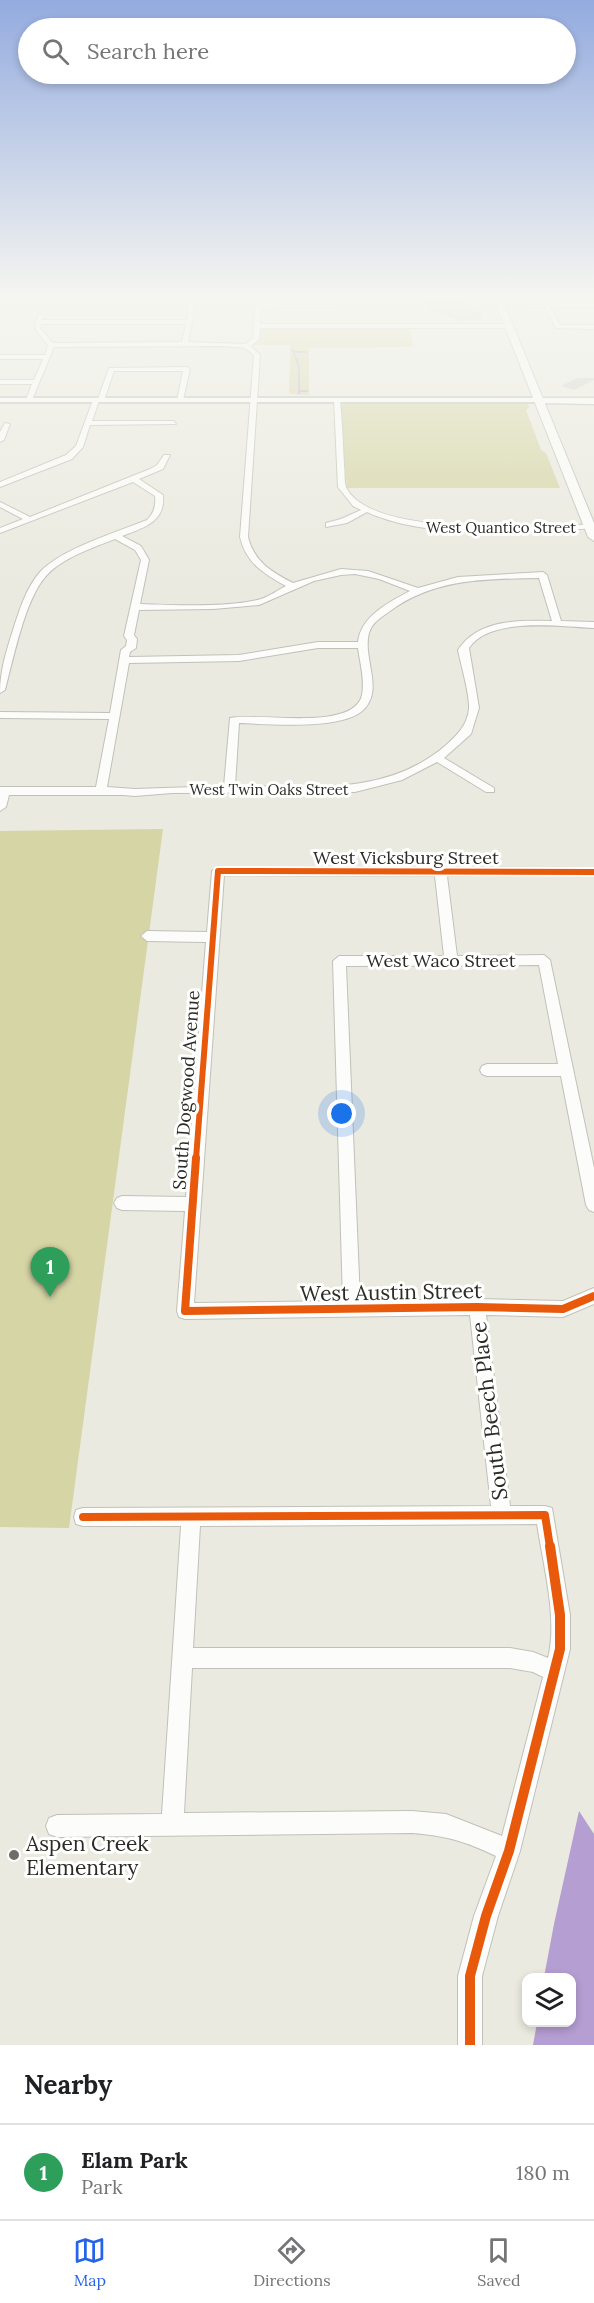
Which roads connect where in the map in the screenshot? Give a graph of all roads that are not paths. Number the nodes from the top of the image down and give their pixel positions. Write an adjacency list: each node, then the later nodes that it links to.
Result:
1 (34, 389): 7 (street)
2 (102, 389): 8 (street)
3 (182, 389): 9 (street)
4 (254, 389): 10 (street)
5 (535, 389): 12 (main road)
6 (0, 400): 7 (street)
7 (29, 400): 8 (street)
8 (98, 400): 9 (street); 14 (street)
9 (180, 400): 10 (street)
10 (253, 400): 11 (street); 30 (street)
11 (337, 400): 12 (street); 24 (street, West Quantico Street)
12 (539, 400): 13 (main road); 27 (main road)
13 (594, 401)
14 (89, 423): 15 (street); 21 (street)
15 (174, 423)
16 (7, 424): 17 (street)
17 (0, 440)
18 (167, 457): 20 (street)
19 (0, 477): 21 (street)
20 (134, 479): 25 (street); 29 (street)
21 (9, 482): 22 (street)
22 (0, 485)
23 (0, 504): 25 (street)
24 (366, 510): 26 (street); 27 (street, West Quantico Street)
25 (28, 519): 28 (street)
26 (329, 525)
27 (593, 530)
28 (0, 531)
29 (116, 536): 32 (street); 37 (street)
30 (293, 586): 31 (street); 32 (street)
31 (416, 590): 33 (street); 35 (street)
32 (135, 607): 36 (street)
33 (558, 625): 34 (street, West Twin Oaks Street); 41 (street, West Twin Oaks Street)
34 (594, 625)
35 (362, 645): 36 (street); 42 (street)
36 (126, 655): 40 (street)
37 (5, 656): 38 (street)
38 (0, 690)
39 (0, 715): 40 (street)
40 (114, 716): 43 (street)
41 (437, 758): 42 (street, West Twin Oaks Street); 44 (street)
42 (230, 789): 43 (street, West Twin Oaks Street)
43 (101, 790): 45 (street, West Twin Oaks Street)
44 (490, 790)
45 (2, 791): 46 (street)
46 (0, 807)
47 (218, 871): 48 (street, West Vicksburg Street); 51 (street, South Dogwood Avenue)
48 (441, 872): 49 (street, West Vicksburg Street); 52 (street)
49 (594, 872)
50 (147, 936): 51 (street)
51 (213, 937): 56 (street, South Dogwood Avenue)
52 (451, 960): 54 (street, West Waco Street); 60 (street, West Waco Street)
53 (487, 1070): 54 (street)
54 (567, 1070): 57 (street)
55 (122, 1203): 56 (street)
56 (193, 1204): 61 (street, South Dogwood Avenue)
57 (594, 1204)
58 (594, 1296): 59 (street, West Austin Street)
59 (477, 1307): 60 (street, West Austin Street); 62 (street, South Beech Place)
60 (352, 1309): 61 (street, West Austin Street)
61 (185, 1311)
62 (502, 1515): 63 (street); 66 (street)
63 (190, 1516): 64 (street); 65 (street)
64 (83, 1517)
65 (182, 1658): 66 (street); 67 (street)
66 (554, 1671): 69 (street)
67 (172, 1825): 68 (street); 69 (street)
68 (57, 1826)
69 (509, 1851): 70 (street)
70 (470, 2045)

